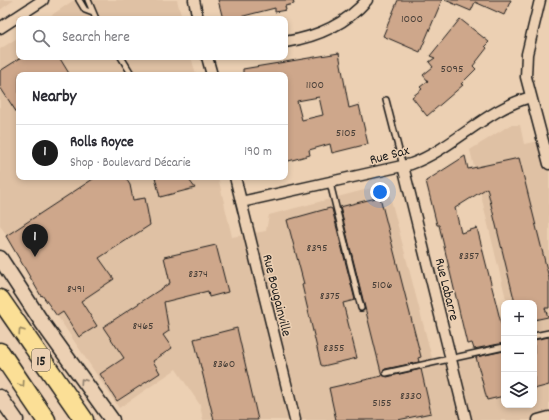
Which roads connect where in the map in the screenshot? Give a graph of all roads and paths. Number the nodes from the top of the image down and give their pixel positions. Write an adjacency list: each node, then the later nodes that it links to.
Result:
1 (43, 0): 8 (street)
2 (79, 0): 7 (lane)
3 (88, 0): 7 (lane)
4 (194, 0): 10 (street)
5 (367, 0): 13 (street)
6 (540, 0): 18 (street)
7 (93, 13): 9 (lane)
8 (18, 16)
9 (94, 16)
10 (197, 16)
11 (16, 18): 12 (street)
12 (0, 28)
13 (288, 41)
14 (122, 60): 16 (lane)
15 (209, 60): 17 (street)
16 (130, 72)
17 (211, 72)
18 (531, 97): 20 (street); 21 (street, Rue Sax)
19 (386, 100): 21 (lane)
20 (549, 164)
21 (403, 166): 23 (street, Rue Sax); 32 (street, Rue Labarre)
22 (236, 180): 24 (street, Rue Bougainville)
23 (330, 182): 24 (street, Rue Sax); 27 (lane)
24 (241, 202): 40 (street, Rue Bougainville)
25 (0, 258): 39 (main road, one-way to 25)
26 (0, 299): 38 (highway, 15, one-way to 26)
27 (361, 308)
28 (549, 333): 29 (lane)
29 (537, 335)
30 (501, 348): 32 (lane)
31 (0, 352): 37 (highway, 15, one-way to 37)
32 (451, 359): 33 (lane); 41 (street, Rue Labarre)
33 (386, 373)
34 (0, 397): 36 (main road)
35 (549, 418): 42 (street)
36 (16, 420)
37 (46, 420)
38 (84, 420)
39 (112, 420)
40 (295, 420)
41 (466, 420)
42 (538, 420)

